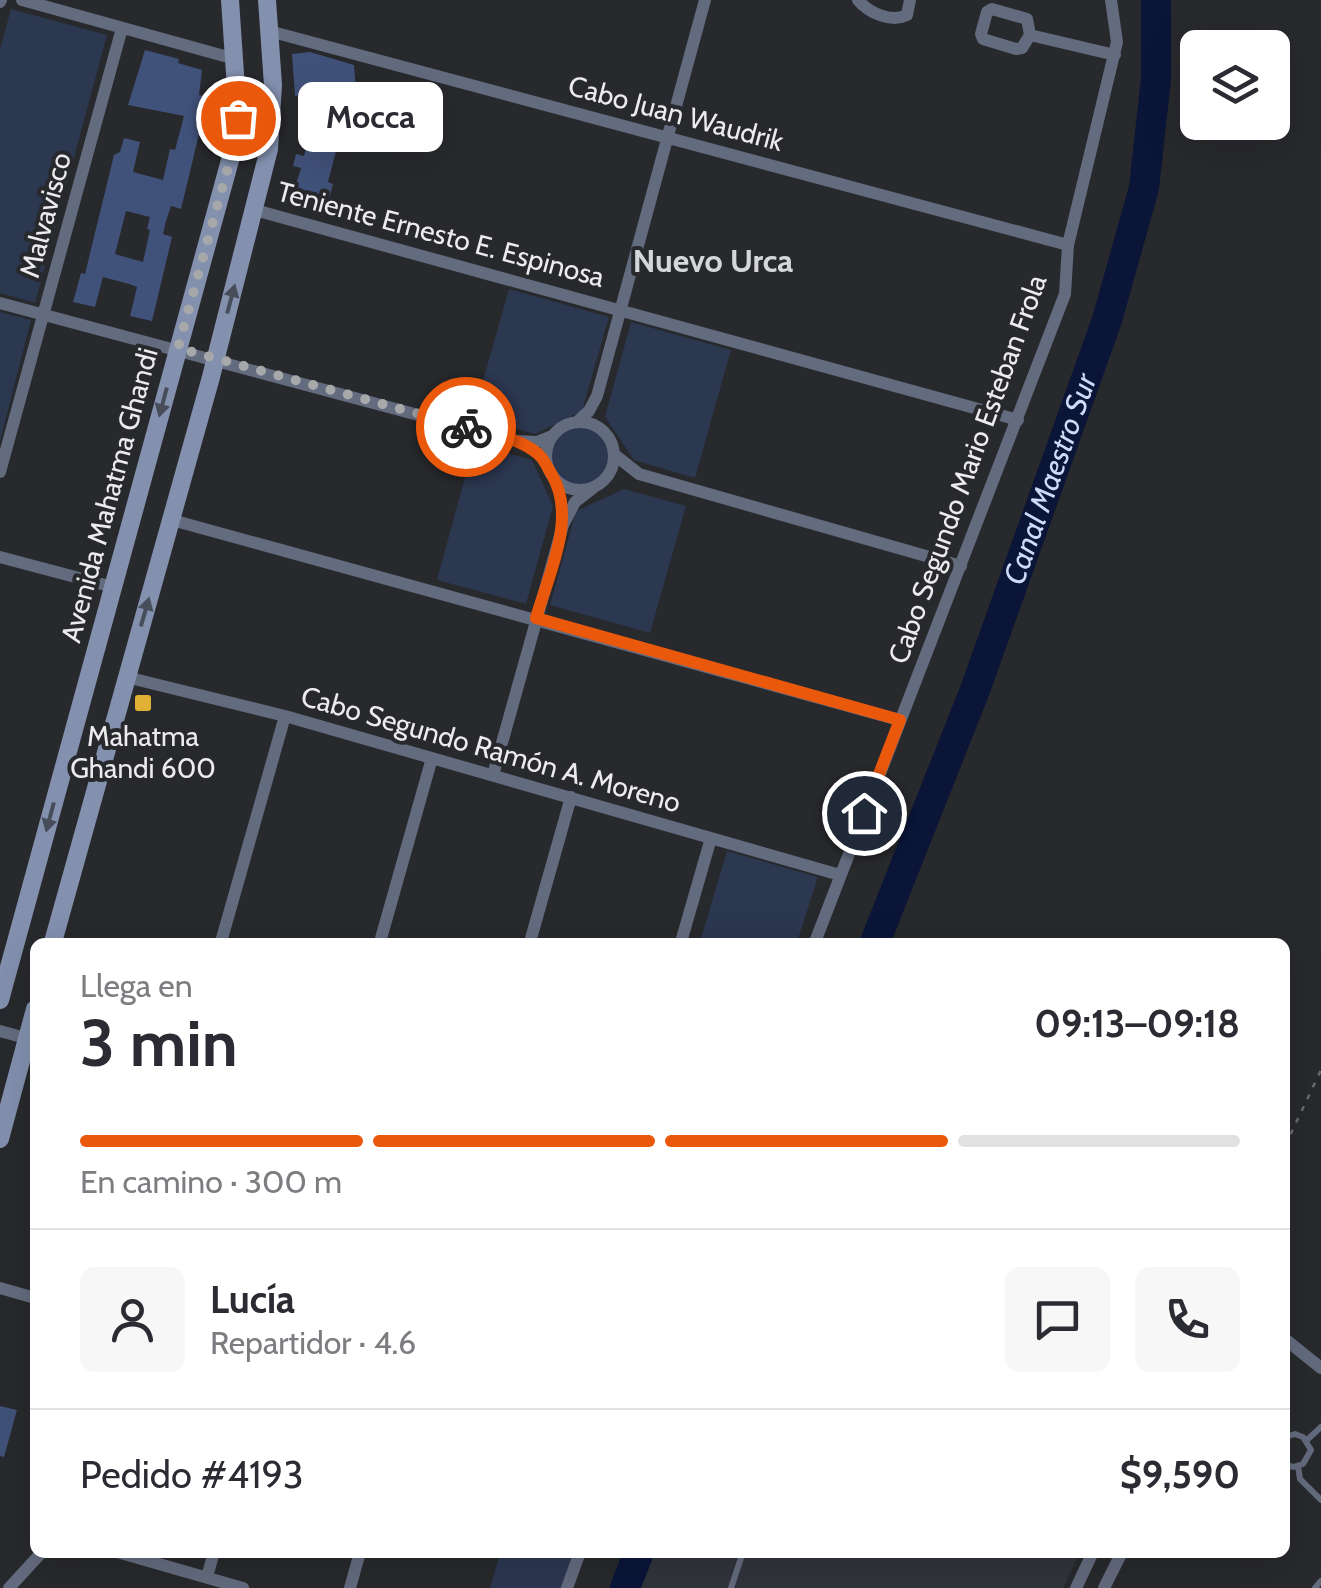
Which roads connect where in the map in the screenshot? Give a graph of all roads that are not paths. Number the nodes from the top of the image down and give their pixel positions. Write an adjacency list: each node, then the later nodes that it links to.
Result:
1 (22, 0): 8 (street)
2 (230, 0): 12 (main road, Avenida Mahatma Ghandi)
3 (267, 0): 9 (main road)
4 (705, 0): 13 (street)
5 (858, 0): 6 (street)
6 (910, 0)
7 (1112, 0): 11 (street, Cabo Segundo Mario Esteban Frola)
8 (122, 28): 12 (street); 18 (street, Malvavisco)
9 (269, 31): 13 (street, Cabo Juan Waudrik); 14 (main road)
10 (1030, 35): 11 (street)
11 (1115, 56): 15 (street, Cabo Segundo Mario Esteban Frola)
12 (234, 59): 19 (main road, Avenida Mahatma Ghandi)
13 (669, 137): 15 (street, Cabo Juan Waudrik); 17 (street)
14 (255, 210): 17 (street, Teniente Ernesto E. Espinosa); 20 (main road, one-way to 14)
15 (1068, 245): 22 (street, Cabo Segundo Mario Esteban Frola)
16 (0, 303): 18 (street)
17 (622, 309): 21 (street); 22 (street, Teniente Ernesto E. Espinosa)
18 (44, 315): 19 (street); 29 (street, Malvavisco)
19 (178, 348): 20 (street); 37 (main road, Avenida Mahatma Ghandi, one-way to 37)
20 (215, 359): 26 (street); 33 (main road)
21 (597, 396): 23 (street); 24 (street)
22 (1018, 420): 36 (street, Cabo Segundo Mario Esteban Frola)
23 (577, 422): 24 (street); 25 (street)
24 (604, 431): 27 (street)
25 (552, 436): 26 (street); 28 (street)
26 (515, 441): 28 (street)
27 (615, 455): 30 (street); 32 (street)
28 (547, 464): 31 (street)
29 (0, 472)
30 (640, 474): 32 (street); 36 (street)
31 (555, 479): 32 (street); 34 (street)
32 (596, 486): 34 (street)
33 (172, 520): 38 (street); 39 (main road, one-way to 33)
34 (563, 525): 38 (street)
35 (0, 557): 37 (street)
36 (961, 566): 41 (street, Cabo Segundo Mario Esteban Frola)
37 (112, 587): 53 (main road, Avenida Mahatma Ghandi, one-way to 53)
38 (536, 618): 41 (street); 43 (street)
39 (126, 677): 40 (street, Cabo Segundo Ramón A. Moreno); 47 (main road)
40 (285, 716): 42 (street, Cabo Segundo Ramón A. Moreno); 48 (street)
41 (900, 720): 46 (street, Cabo Segundo Mario Esteban Frola)
42 (432, 758): 43 (street, Cabo Segundo Ramón A. Moreno); 49 (street)
43 (493, 775): 44 (street, Cabo Segundo Ramón A. Moreno)
44 (571, 797): 45 (street, Cabo Segundo Ramón A. Moreno); 50 (street)
45 (711, 838): 46 (street, Cabo Segundo Ramón A. Moreno); 51 (street)
46 (840, 874): 52 (street, Cabo Segundo Mario Esteban Frola)
47 (54, 938)
48 (222, 938)
49 (381, 938)
50 (531, 938)
51 (683, 938)
52 (816, 938)
53 (0, 1000)
54 (0, 1031): 55 (street)
55 (30, 1039)
56 (30, 1042): 57 (main road)
57 (0, 1139)
58 (0, 1288): 59 (street)
59 (30, 1297)
60 (1290, 1343): 61 (street)
61 (1321, 1368)
62 (1321, 1426): 64 (lane)
63 (1290, 1436): 64 (lane)
64 (1306, 1440): 66 (lane)
65 (1290, 1465): 66 (lane)
66 (1298, 1466): 67 (lane)
67 (1321, 1500)
68 (36, 1558): 78 (street)
69 (139, 1558): 76 (street)
70 (212, 1558): 76 (street)
71 (358, 1558): 80 (street)
72 (578, 1558): 81 (street)
73 (741, 1558): 82 (lane)
74 (1089, 1558): 83 (street)
75 (1119, 1558): 84 (street)
76 (207, 1578): 79 (street)
77 (1321, 1581): 85 (lane)
78 (9, 1588)
79 (244, 1588)
80 (350, 1588)
81 (567, 1588)
82 (731, 1588)
83 (1076, 1588)
84 (1104, 1588)
85 (1315, 1588)

